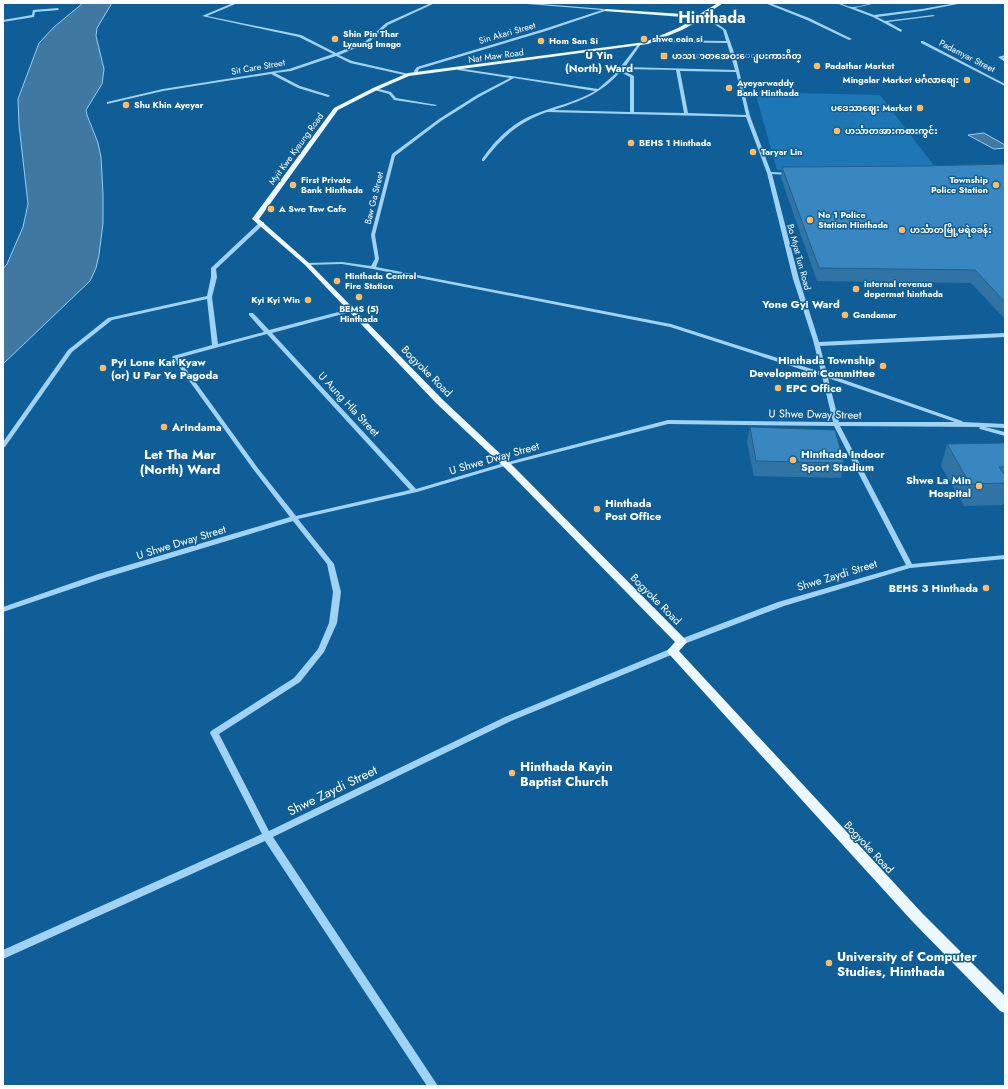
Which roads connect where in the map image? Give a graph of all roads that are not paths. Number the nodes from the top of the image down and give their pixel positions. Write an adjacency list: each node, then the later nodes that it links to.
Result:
1 (236, 3): 24 (street)
2 (433, 3): 24 (street, Sit Care Street)
3 (517, 3): 10 (street)
4 (721, 3): 13 (main road, Nat Maw Road)
5 (729, 3): 13 (main road, Nat Maw Road)
6 (767, 3): 19 (street)
7 (838, 3): 11 (street)
8 (874, 3): 11 (street)
9 (961, 3): 14 (street)
10 (606, 7): 13 (main road); 32 (street, Sin Akari Street)
11 (852, 8): 14 (street)
12 (58, 9): 16 (street)
13 (704, 16): 20 (main road, Nat Maw Road); 21 (street, Bo Myat Tun Road)
14 (874, 16): 17 (street)
15 (933, 16): 17 (street)
16 (3, 21)
17 (884, 22): 18 (street)
18 (901, 31)
19 (850, 39)
20 (653, 41): 21 (street); 23 (main road, Nat Maw Road)
21 (728, 42): 30 (street, Bo Myat Tun Road)
22 (922, 42): 35 (street, Padamyar Street)
23 (639, 44): 27 (main road, Nat Maw Road); 28 (street)
24 (335, 55): 31 (street, Sit Care Street); 33 (street)
25 (1005, 56): 26 (street)
26 (1005, 61)
27 (458, 69): 32 (main road, Nat Maw Road); 34 (street)
28 (622, 69): 29 (street); 37 (street); 42 (street)
29 (678, 69): 30 (street); 43 (street)
30 (737, 71): 44 (street, Bo Myat Tun Road)
31 (270, 73): 38 (street); 39 (street, Sit Care Street)
32 (417, 74): 33 (main road, Nat Maw Road)
33 (408, 75): 36 (main road, Myit Kwe Kyaung Road)
34 (512, 78): 37 (street); 50 (street, Baw Ga Street)
35 (1005, 85)
36 (375, 89): 40 (street); 48 (main road, Myit Kwe Kyaung Road)
37 (598, 90): 41 (street)
38 (328, 96)
39 (108, 103)
40 (435, 105)
41 (547, 111): 42 (street); 45 (street)
42 (632, 113): 43 (street)
43 (686, 114): 44 (street)
44 (748, 116): 46 (street, Bo Myat Tun Road)
45 (483, 160)
46 (768, 173): 47 (street); 56 (street, Bo Myat Tun Road)
47 (799, 174)
48 (262, 223): 49 (main road, Bogyoke Road); 51 (street)
49 (307, 264): 50 (street); 52 (main road, Bogyoke Road)
50 (373, 268): 58 (street)
51 (209, 297): 57 (street); 63 (street)
52 (352, 310): 54 (street); 64 (main road, Bogyoke Road)
53 (251, 314): 54 (street, U Aung Hla Street)
54 (268, 332): 57 (street); 65 (street, U Aung Hla Street)
55 (1005, 335): 56 (street)
56 (817, 344): 58 (street, Bo Myat Tun Road)
57 (215, 345): 66 (street)
58 (825, 375): 59 (street, Bo Myat Tun Road); 60 (street)
59 (836, 424): 60 (street, U Shwe Dway Street); 64 (street, U Shwe Dway Street); 68 (street, Bo Myat Tun Road)
60 (965, 424): 61 (street, U Shwe Dway Street); 62 (street)
61 (1005, 426)
62 (1005, 434)
63 (3, 446)
64 (506, 464): 65 (street, U Shwe Dway Street); 70 (main road, Bogyoke Road)
65 (415, 491): 66 (street, U Shwe Dway Street)
66 (294, 518): 69 (street, U Shwe Dway Street); 72 (street)
67 (1005, 557): 68 (street, Shwe Zaydi Street)
68 (910, 566): 70 (street, Shwe Zaydi Street)
69 (3, 610)
70 (681, 642): 71 (main road, Bogyoke Road)
71 (673, 651): 72 (street, Shwe Zaydi Street); 74 (main road, Bogyoke Road)
72 (267, 836): 73 (street, Shwe Zaydi Street); 75 (street)
73 (3, 955)
74 (1005, 1006)
75 (433, 1086)

